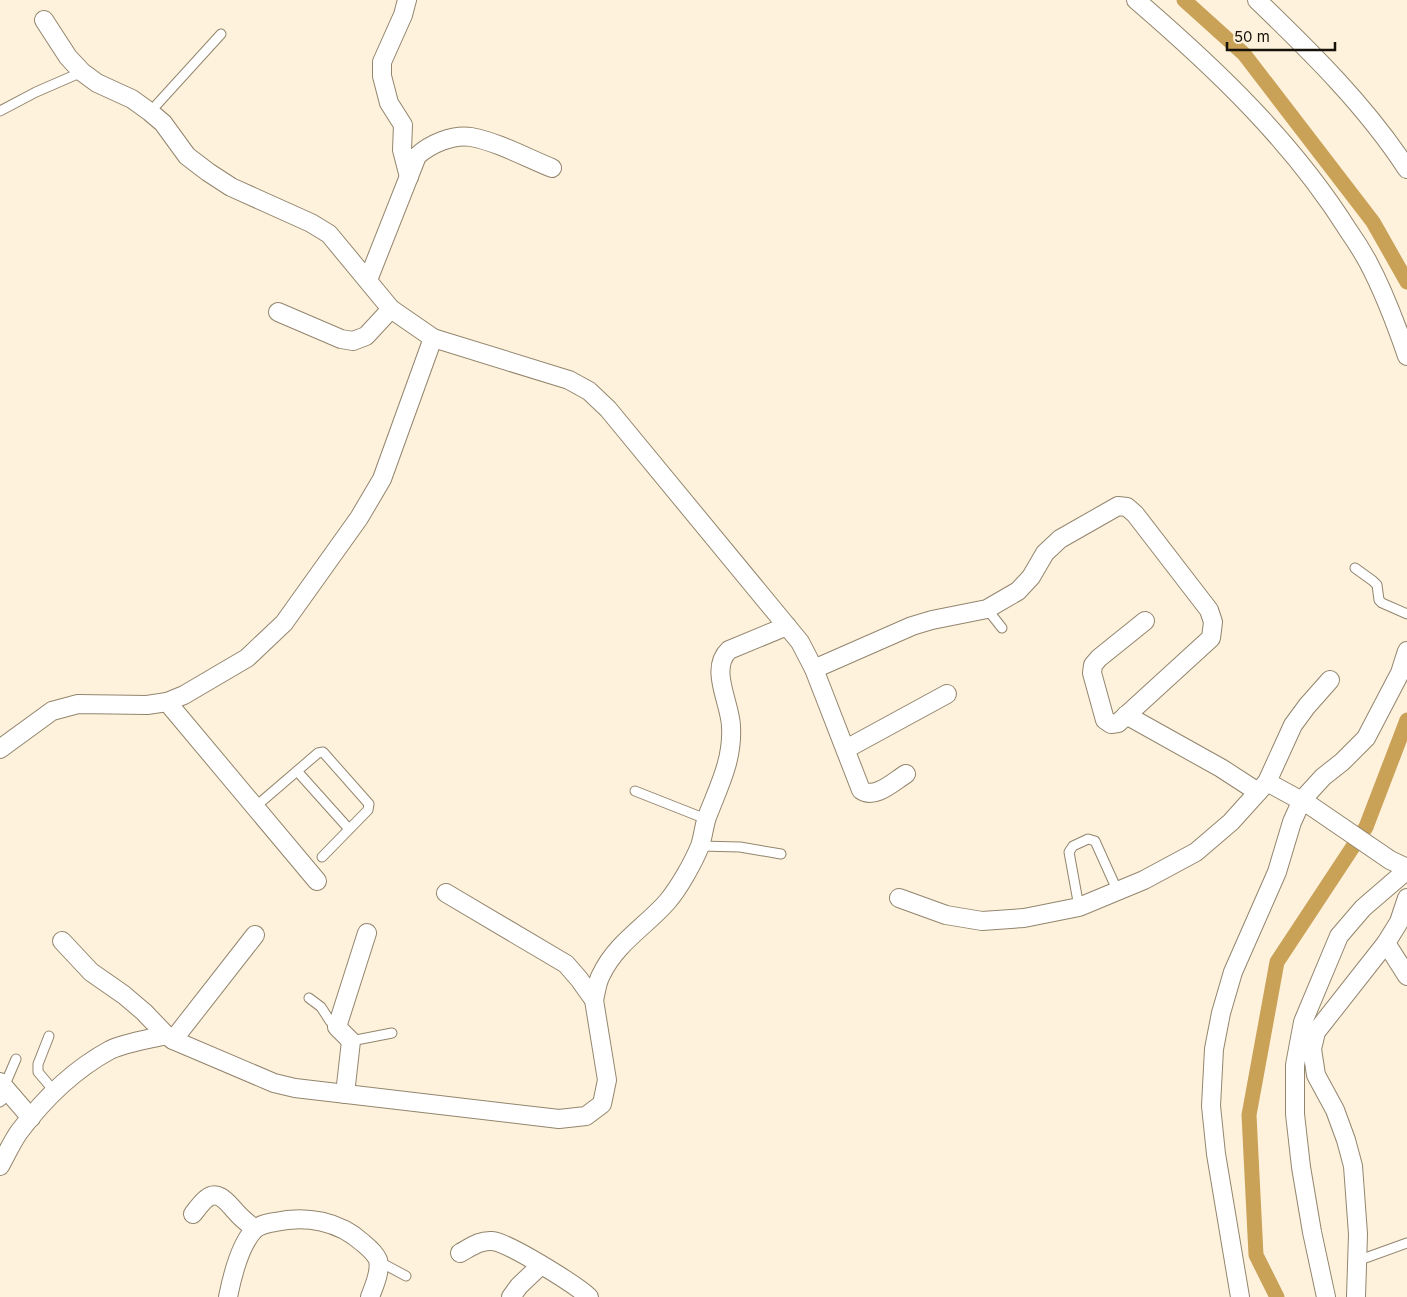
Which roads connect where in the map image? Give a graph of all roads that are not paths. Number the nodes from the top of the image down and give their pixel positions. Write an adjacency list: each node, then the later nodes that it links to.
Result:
1 (407, 0): 11 (street)
2 (1136, 0): 16 (street)
3 (1257, 0): 10 (street)
4 (44, 20): 6 (street)
5 (220, 34): 8 (lane)
6 (82, 72): 7 (lane); 8 (street)
7 (0, 111)
8 (150, 112): 12 (street)
9 (552, 168): 11 (street)
10 (1407, 169)
11 (409, 177): 12 (street)
12 (368, 280): 13 (street)
13 (391, 309): 14 (street); 15 (street)
14 (278, 312)
15 (433, 338): 21 (street); 27 (street)
16 (1407, 356)
17 (1355, 568): 19 (lane)
18 (987, 609): 22 (lane); 24 (street); 28 (street)
19 (1407, 614)
20 (1145, 621): 28 (street)
21 (787, 626): 24 (street); 37 (street)
22 (1002, 628)
23 (1407, 651): 35 (street)
24 (814, 669): 30 (street)
25 (1330, 680): 33 (street)
26 (946, 694): 30 (street)
27 (167, 702): 29 (street); 36 (street)
28 (1126, 715): 33 (street)
29 (0, 749)
30 (846, 749): 32 (street)
31 (297, 771): 36 (lane); 38 (lane); 38 (lane)
32 (906, 774)
33 (1262, 787): 35 (street); 44 (street)
34 (636, 791): 37 (lane)
35 (1307, 803): 42 (street); 79 (street)
36 (255, 807): 43 (street)
37 (706, 819): 39 (street)
38 (350, 829): 41 (lane)
39 (700, 846): 40 (lane); 55 (street)
40 (781, 854)
41 (322, 857)
42 (1407, 869): 80 (street)
43 (317, 881)
44 (1118, 892): 48 (street); 48 (lane)
45 (446, 893): 55 (street)
46 (899, 898): 48 (street)
47 (1407, 898): 52 (street)
48 (1079, 907)
49 (367, 933): 56 (street)
50 (255, 935): 59 (street)
51 (62, 941): 59 (street)
52 (1386, 943): 53 (street); 72 (street)
53 (1407, 976)
54 (309, 998): 56 (lane)
55 (594, 1000): 64 (street)
56 (337, 1027): 60 (street)
57 (392, 1033): 60 (lane)
58 (49, 1036): 63 (lane)
59 (170, 1038): 63 (street); 64 (street)
60 (351, 1041): 64 (street)
61 (16, 1059): 62 (lane)
62 (4, 1091): 65 (street)
63 (55, 1092): 65 (street)
64 (345, 1094)
65 (31, 1118): 66 (street)
66 (0, 1166)
67 (193, 1214): 68 (street)
68 (255, 1228): 71 (street); 75 (street)
69 (1407, 1243): 72 (lane)
70 (460, 1253): 73 (street)
71 (378, 1260): 74 (lane); 76 (street)
72 (1357, 1261): 81 (street)
73 (540, 1265): 77 (street); 78 (street)
74 (406, 1276)
75 (228, 1297)
76 (370, 1297)
77 (511, 1297)
78 (589, 1297)
79 (1240, 1297)
80 (1326, 1297)
81 (1356, 1297)

